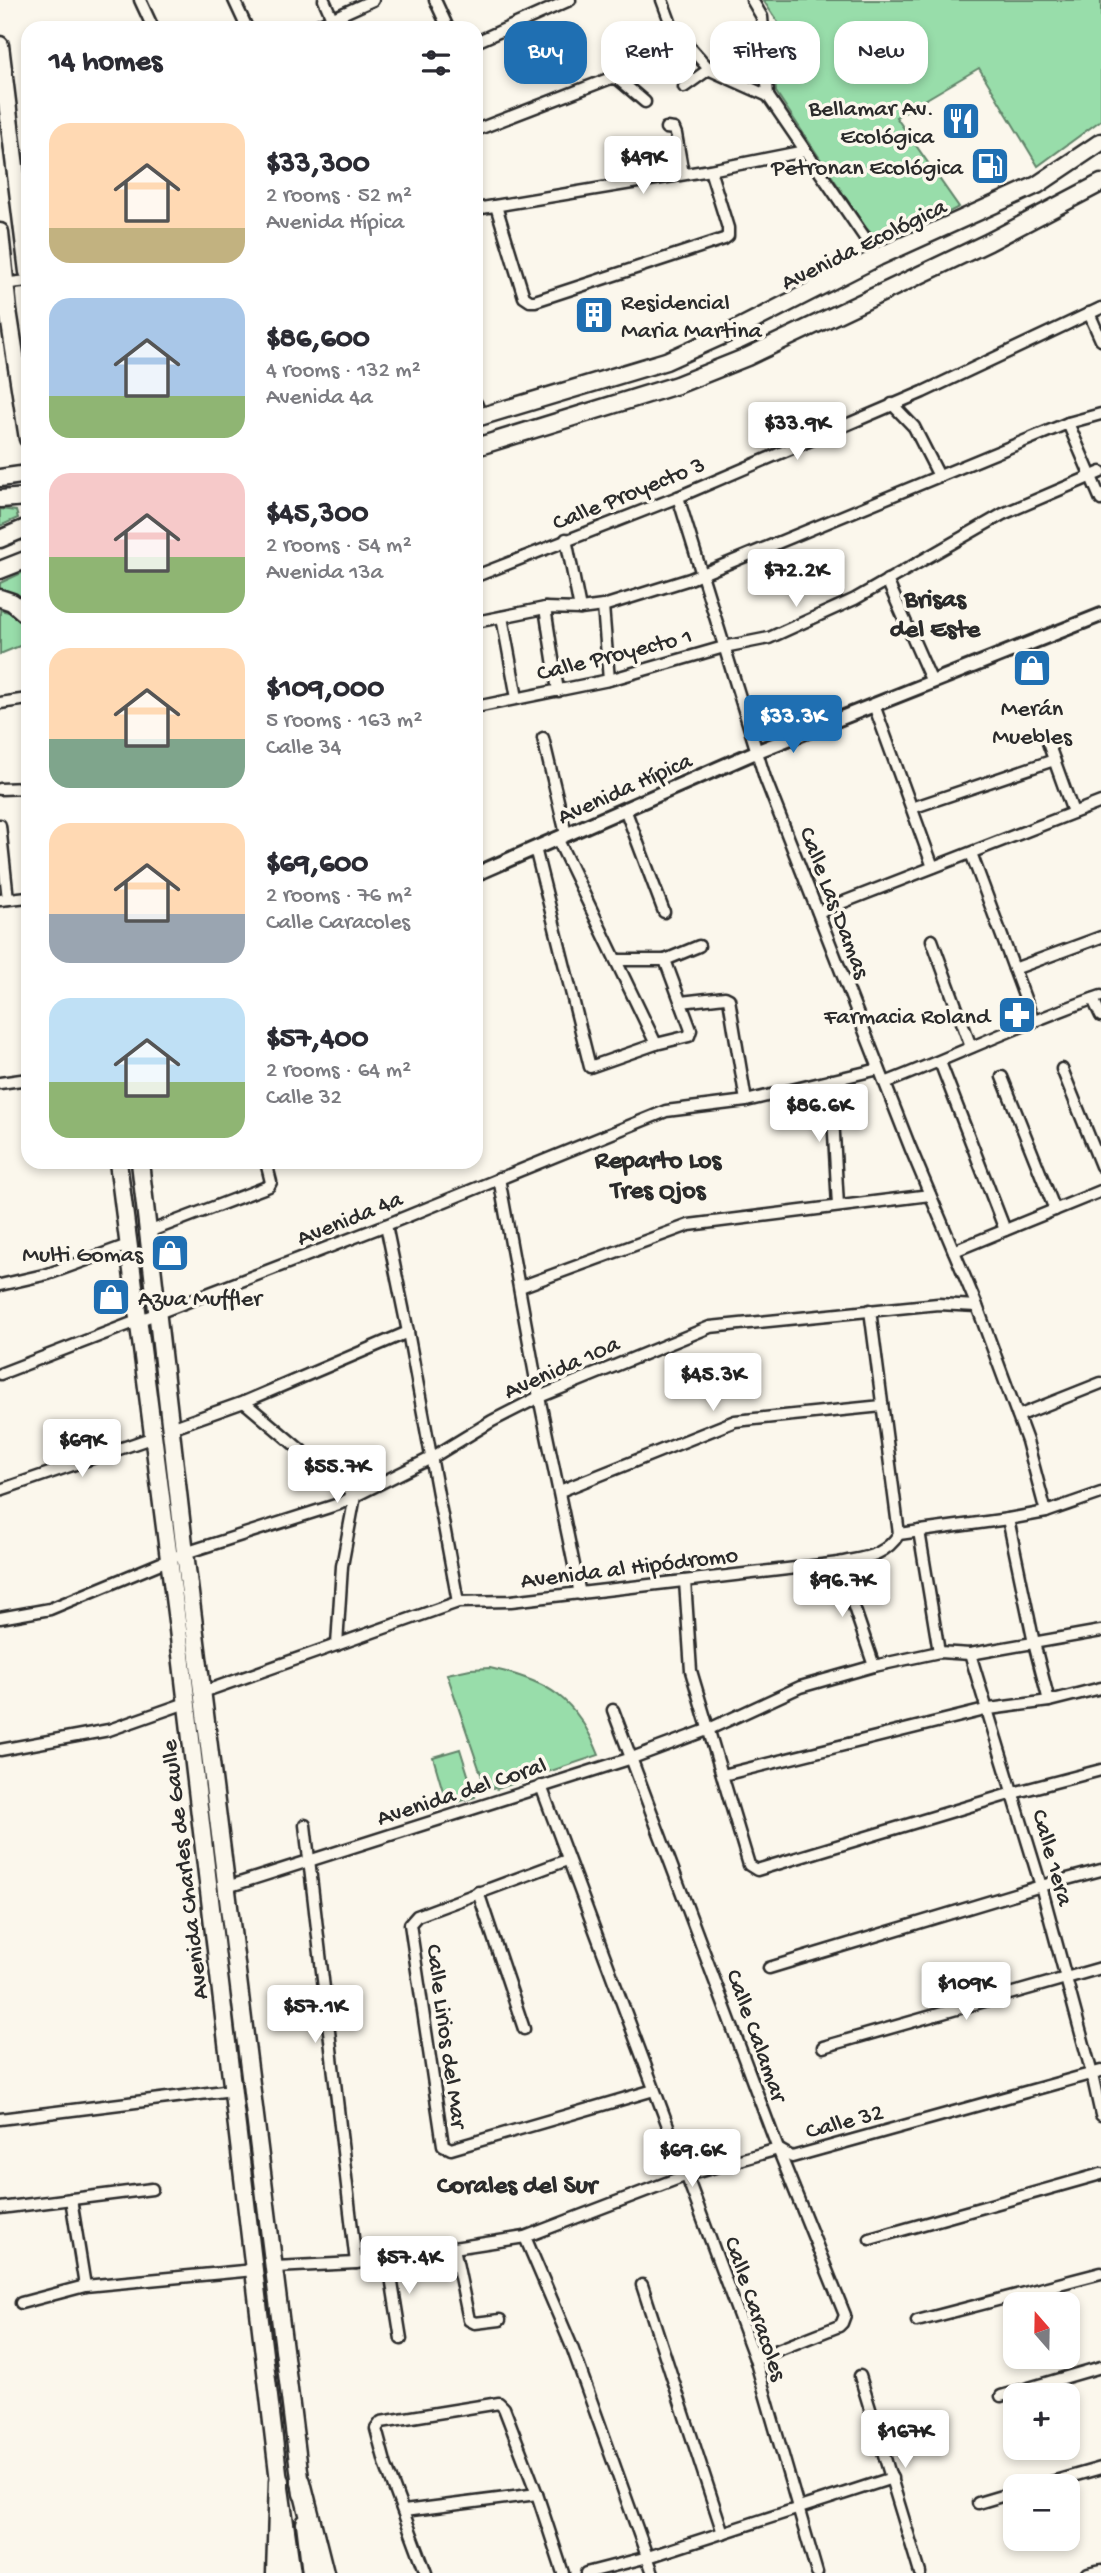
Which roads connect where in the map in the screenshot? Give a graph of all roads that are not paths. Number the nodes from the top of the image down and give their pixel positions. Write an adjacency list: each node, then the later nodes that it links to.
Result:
1 (140, 0): 10 (street)
2 (234, 0): 11 (street)
3 (324, 0): 9 (street)
4 (373, 0): 9 (street)
5 (435, 0): 13 (street)
6 (662, 0): 17 (street)
7 (752, 0): 14 (street)
8 (565, 1): 15 (street)
9 (332, 18): 12 (street)
10 (150, 21)
11 (244, 21)
12 (326, 21)
13 (445, 21)
14 (763, 21)
15 (483, 39)
16 (0, 45): 32 (main road)
17 (710, 70): 20 (street)
18 (741, 84): 21 (street)
19 (767, 84): 21 (street)
20 (684, 87)
21 (768, 96): 26 (street)
22 (645, 102): 23 (street)
23 (483, 127)
24 (666, 128): 28 (street)
25 (1101, 142): 34 (main road, Avenida Ecológica)
26 (805, 151): 27 (street); 34 (street)
27 (710, 170): 28 (street); 30 (street)
28 (683, 174): 30 (street)
29 (1101, 183): 45 (main road)
30 (496, 206): 31 (street)
31 (483, 208)
32 (21, 215)
33 (0, 232): 36 (main road)
34 (878, 257): 42 (main road, Avenida Ecológica)
35 (21, 282): 36 (street)
36 (3, 284): 40 (main road)
37 (1101, 308): 38 (street, Calle Proyecto 3)
38 (1089, 313): 39 (street); 41 (street, Calle Proyecto 3)
39 (1101, 340)
40 (21, 396)
41 (892, 404): 48 (street); 50 (street, Calle Proyecto 3)
42 (483, 411)
43 (1101, 414): 44 (street)
44 (1068, 423): 46 (street); 48 (street)
45 (483, 445)
46 (1096, 474): 53 (street); 61 (street, Calle Proyecto 1)
47 (21, 475): 49 (main road)
48 (939, 476): 60 (street)
49 (0, 478)
50 (678, 497): 56 (street, Calle Proyecto 3); 60 (street, Calle Las Damas)
51 (21, 498): 52 (main road)
52 (0, 499)
53 (1101, 500)
54 (21, 530): 55 (main road)
55 (0, 539)
56 (566, 539): 59 (street, Calle Proyecto 3); 65 (street)
57 (21, 562): 58 (main road)
58 (0, 570)
59 (483, 573)
60 (701, 573): 63 (street); 70 (street, Calle Las Damas)
61 (887, 580): 70 (street, Calle Proyecto 1); 72 (street)
62 (0, 598): 66 (main road)
63 (603, 606): 65 (street); 71 (street)
64 (545, 608): 65 (street); 68 (street); 73 (street)
65 (580, 608)
66 (21, 610)
67 (1101, 615): 72 (street, Avenida Hípica)
68 (502, 617): 69 (street); 74 (street)
69 (483, 621)
70 (724, 647): 71 (street, Calle Proyecto 1); 81 (street, Calle Las Damas)
71 (609, 680): 73 (street, Calle Proyecto 1)
72 (932, 682): 78 (street, Avenida Hípica)
73 (558, 691): 74 (street, Calle Proyecto 1)
74 (517, 698): 77 (street, Calle Proyecto 1)
75 (21, 700): 76 (street)
76 (0, 703)
77 (483, 705)
78 (874, 705): 81 (street, Avenida Hípica); 86 (street)
79 (543, 738): 91 (street)
80 (1047, 740): 82 (street)
81 (758, 751): 87 (street, Avenida Hípica); 98 (street, Calle Las Damas)
82 (1054, 760): 86 (street); 88 (street)
83 (21, 788): 84 (street)
84 (0, 789)
85 (1101, 802): 88 (street)
86 (912, 808): 94 (street)
87 (625, 809): 91 (street, Avenida Hípica); 97 (street)
88 (1073, 812): 93 (street)
89 (0, 825): 90 (street)
90 (0, 836): 96 (street)
91 (562, 836): 92 (street, Avenida Hípica); 102 (street)
92 (535, 848): 95 (street, Avenida Hípica); 109 (street)
93 (971, 853): 94 (street); 104 (street)
94 (933, 867): 98 (street)
95 (483, 871)
96 (4, 900)
97 (664, 912)
98 (818, 912): 112 (street, Calle Las Damas)
99 (1101, 937): 104 (street)
100 (932, 940): 110 (street)
101 (699, 946): 103 (street)
102 (616, 960): 103 (street); 109 (street)
103 (665, 960): 106 (street)
104 (1014, 969): 108 (street)
105 (1097, 997): 107 (street); 108 (street)
106 (681, 1002): 109 (street); 119 (street)
107 (1101, 1016)
108 (1033, 1020): 110 (street)
109 (656, 1044)
110 (971, 1047): 111 (street)
111 (940, 1062): 118 (street); 130 (street)
112 (879, 1069): 116 (street, Avenida 4a); 118 (street, Calle Las Damas)
113 (1062, 1069): 120 (street)
114 (1002, 1077): 128 (street)
115 (21, 1080): 117 (street)
116 (831, 1080): 119 (street, Avenida 4a); 127 (street)
117 (0, 1083)
118 (885, 1083): 126 (street, Calle Las Damas)
119 (746, 1101): 124 (street, Avenida 4a)
120 (1101, 1166)
121 (119, 1169): 132 (main road, Avenida Charles de Gaulle)
122 (142, 1169): 131 (main road, Avenida Charles de Gaulle)
123 (268, 1169): 131 (street)
124 (499, 1178): 129 (street, Avenida 4a); 135 (street)
125 (1101, 1191): 128 (street)
126 (930, 1195): 127 (street); 133 (street, Calle Las Damas)
127 (838, 1206): 135 (street)
128 (1055, 1210): 130 (street)
129 (386, 1226): 138 (street, Avenida 4a); 140 (street)
130 (1005, 1230): 133 (street)
131 (148, 1232): 138 (main road, Avenida Charles de Gaulle)
132 (128, 1245): 134 (street); 139 (main road, Avenida Charles de Gaulle)
133 (954, 1251): 136 (street, Calle Las Damas)
134 (0, 1285)
135 (520, 1287): 143 (street)
136 (977, 1306): 137 (street, Avenida 10a); 146 (street, Calle Las Damas)
137 (870, 1310): 143 (street, Avenida 10a); 145 (street)
138 (159, 1314): 139 (street, Avenida 4a); 147 (main road, Avenida Charles de Gaulle)
139 (139, 1320): 141 (street, Avenida 4a); 148 (main road, Avenida Charles de Gaulle)
140 (408, 1332): 144 (street); 149 (street)
141 (0, 1374)
142 (1101, 1384): 146 (street)
143 (539, 1397): 149 (street, Avenida 10a); 151 (street)
144 (244, 1402): 147 (street); 153 (street)
145 (882, 1406): 151 (street); 157 (street)
146 (1018, 1416): 154 (street, Calle Las Damas)
147 (171, 1428): 158 (main road, Avenida Charles de Gaulle)
148 (154, 1437): 150 (street); 159 (main road, Avenida Charles de Gaulle)
149 (432, 1457): 153 (street, Avenida 10a); 163 (street)
150 (0, 1490)
151 (560, 1491): 162 (street)
152 (1101, 1493): 154 (street, Avenida al Hipódromo)
153 (355, 1496): 158 (street, Avenida 10a); 167 (street)
154 (1046, 1512): 155 (street, Avenida al Hipódromo)
155 (1007, 1519): 156 (street, Avenida al Hipódromo); 166 (street)
156 (919, 1531): 157 (street, Avenida al Hipódromo); 168 (street)
157 (899, 1534): 160 (street, Avenida al Hipódromo)
158 (185, 1553): 159 (street, Avenida 10a); 172 (main road, Avenida Charles de Gaulle)
159 (168, 1559): 164 (street, Avenida 10a); 174 (main road, Avenida Charles de Gaulle)
160 (839, 1563): 161 (street, Avenida al Hipódromo); 170 (street)
161 (685, 1581): 162 (street, Avenida al Hipódromo); 177 (street)
162 (580, 1594): 163 (street, Avenida al Hipódromo)
163 (458, 1602): 167 (street, Avenida al Hipódromo)
164 (0, 1618)
165 (1101, 1631): 166 (street, Avenida del Coral)
166 (1034, 1643): 169 (street, Avenida del Coral); 173 (street)
167 (337, 1644): 172 (street, Avenida al Hipódromo)
168 (939, 1652): 169 (street, Avenida del Coral); 170 (street, Avenida del Coral)
169 (970, 1654): 175 (street, Calle 1era)
170 (874, 1666): 177 (street, Avenida del Coral)
171 (1101, 1688): 173 (street)
172 (203, 1692): 189 (main road, Avenida Charles de Gaulle)
173 (1049, 1701): 175 (street)
174 (186, 1703): 178 (street); 197 (main road, Avenida Charles de Gaulle)
175 (989, 1709): 181 (street); 183 (street, Calle 1era)
176 (613, 1710): 179 (street, Calle Calamar)
177 (707, 1730): 179 (street, Avenida del Coral); 181 (street)
178 (0, 1751)
179 (632, 1758): 182 (street, Avenida del Coral); 201 (street, Calle Calamar)
180 (1101, 1770): 183 (street)
181 (723, 1775): 183 (street)
182 (541, 1786): 185 (street, Calle Caracoles); 186 (street, Avenida del Coral)
183 (1013, 1793): 188 (street, Calle 1era)
184 (305, 1825): 186 (street)
185 (567, 1860): 190 (street, Calle Lirios del Mar); 198 (street, Calle Caracoles)
186 (310, 1862): 189 (street, Avenida del Coral); 211 (street)
187 (1101, 1870): 188 (street)
188 (1041, 1885): 191 (street); 193 (street, Calle 1era)
189 (227, 1887): 212 (main road, Avenida Charles de Gaulle)
190 (478, 1892): 194 (street); 198 (street, Calle Lirios del Mar)
191 (769, 1968)
192 (1101, 1968): 193 (street)
193 (1067, 1978): 195 (street); 196 (street, Calle 1era)
194 (524, 2029)
195 (823, 2047)
196 (1097, 2072): 199 (street, Calle 1era); 201 (street, Calle 32)
197 (232, 2090): 200 (street); 213 (main road, Avenida Charles de Gaulle)
198 (654, 2090): 203 (street, Calle Caracoles)
199 (1101, 2115)
200 (0, 2119)
201 (778, 2150): 203 (street, Calle 32); 221 (street, Calle Calamar)
202 (1101, 2174): 208 (street)
203 (687, 2175): 207 (street, Calle 32); 221 (street, Calle Caracoles)
204 (152, 2189): 205 (street)
205 (71, 2199): 206 (street); 216 (street)
206 (0, 2208)
207 (525, 2237): 209 (street, Calle 32); 236 (street)
208 (870, 2239)
209 (454, 2248): 210 (street, Calle 32); 218 (street)
210 (388, 2258): 211 (street, Calle 32); 220 (street)
211 (356, 2263): 212 (street, Calle 32)
212 (275, 2267): 229 (main road, Avenida Charles de Gaulle)
213 (254, 2270): 216 (street); 228 (main road, Avenida Charles de Gaulle)
214 (1101, 2273): 219 (street)
215 (642, 2285): 235 (street)
216 (85, 2286): 217 (street)
217 (21, 2303)
218 (500, 2320)
219 (917, 2321)
220 (401, 2339)
221 (755, 2359): 233 (street, Calle Caracoles)
222 (1101, 2367): 224 (street)
223 (860, 2376): 227 (street)
224 (1001, 2396)
225 (1101, 2468): 226 (street)
226 (1080, 2474)
227 (892, 2478): 233 (street); 247 (street)
228 (279, 2481): 238 (highway); 239 (main road, Avenida Charles de Gaulle)
229 (301, 2482): 240 (main road, Avenida Charles de Gaulle); 241 (highway)
230 (537, 2494): 234 (street); 234 (street); 243 (street)
231 (1003, 2495): 232 (street)
232 (978, 2502)
233 (798, 2510): 235 (street); 246 (street, Calle Caracoles)
234 (404, 2511): 242 (street)
235 (723, 2533): 236 (street)
236 (648, 2557): 244 (street); 245 (street)
237 (1101, 2570): 248 (street)
238 (276, 2573)
239 (292, 2573)
240 (311, 2573)
241 (324, 2573)
242 (426, 2573)
243 (563, 2573)
244 (586, 2573)
245 (653, 2573)
246 (817, 2573)
247 (920, 2573)
248 (1088, 2573)

